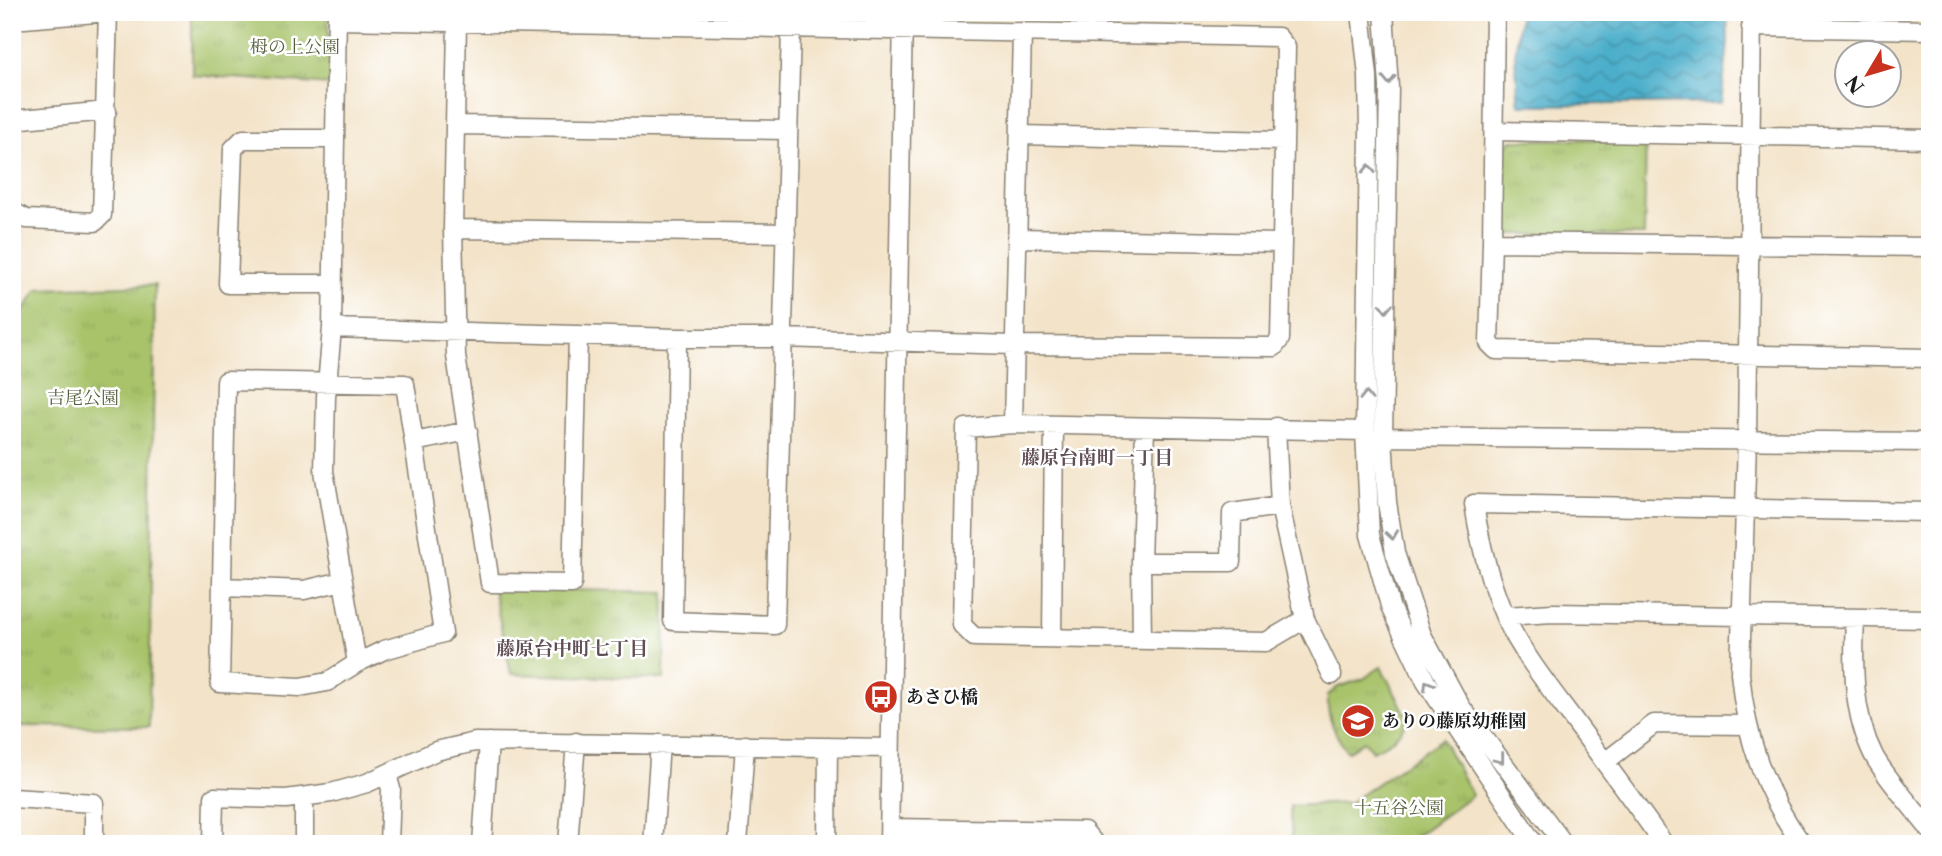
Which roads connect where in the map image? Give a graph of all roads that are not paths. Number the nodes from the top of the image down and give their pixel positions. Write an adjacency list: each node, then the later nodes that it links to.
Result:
1 (108, 12): 6 (street); 13 (street)
2 (1361, 12): 47 (street, one-way to 2)
3 (1384, 12): 48 (street, one-way to 48)
4 (1495, 12): 17 (street)
5 (337, 16): 9 (street); 20 (street)
6 (12, 20)
7 (1752, 20): 11 (street); 18 (street)
8 (903, 21): 10 (street); 12 (street); 37 (street)
9 (457, 23): 10 (street); 15 (street)
10 (791, 29): 16 (street)
11 (1930, 30)
12 (1022, 32): 19 (street); 22 (street)
13 (107, 111): 14 (street); 23 (street)
14 (12, 120)
15 (457, 125): 16 (street); 24 (street)
16 (788, 130): 25 (street)
17 (1495, 131): 18 (street); 27 (street)
18 (1750, 134): 21 (street); 29 (street)
19 (1020, 135): 22 (street); 26 (street)
20 (334, 139): 31 (street); 31 (street)
21 (1930, 139)
22 (1283, 141): 28 (street)
23 (12, 211)
24 (453, 229): 25 (street); 33 (street)
25 (786, 233): 36 (street)
26 (1017, 238): 28 (street); 38 (street)
27 (1492, 242): 29 (street); 39 (street)
28 (1280, 243): 38 (street)
29 (1749, 245): 30 (street); 39 (street)
30 (1930, 247)
31 (332, 284): 32 (street)
32 (332, 328): 33 (street); 41 (street)
33 (455, 330): 34 (street); 46 (street)
34 (578, 335): 35 (street); 46 (street)
35 (677, 338): 36 (street); 36 (street)
36 (782, 338): 37 (street)
37 (897, 342): 38 (street); 73 (street)
38 (1013, 345): 42 (street)
39 (1748, 355): 40 (street); 49 (street)
40 (1930, 358)
41 (327, 383): 50 (street); 56 (street); 57 (street)
42 (1013, 424): 43 (street); 63 (street)
43 (1054, 426): 44 (street); 63 (street)
44 (1145, 427): 45 (street); 55 (street)
45 (1276, 428): 47 (street); 52 (street)
46 (468, 431): 50 (street)
47 (1366, 431): 90 (street, one-way to 47)
48 (1383, 437): 49 (street); 91 (street, one-way to 91)
49 (1747, 440): 51 (street); 53 (street)
50 (414, 442): 65 (street)
51 (1930, 442)
52 (1280, 506): 55 (street); 62 (street)
53 (1744, 509): 54 (street); 58 (street); 59 (street)
54 (1930, 512)
55 (1141, 562): 64 (street)
56 (342, 581): 57 (street); 65 (street)
57 (222, 587): 65 (street)
58 (1505, 616): 59 (street); 74 (street)
59 (1743, 616): 60 (street); 67 (street)
60 (1855, 618): 61 (street); 78 (street)
61 (1930, 619)
62 (1305, 620): 64 (street); 66 (street)
63 (1052, 638): 64 (street)
64 (1142, 640)
65 (356, 663)
66 (1332, 676)
67 (1748, 725): 74 (street); 93 (street)
68 (489, 742): 69 (street); 75 (street); 84 (street)
69 (576, 742): 70 (street); 85 (street)
70 (660, 744): 71 (street); 86 (street)
71 (745, 746): 72 (street); 87 (street)
72 (828, 747): 73 (street); 88 (street)
73 (890, 748): 79 (street)
74 (1605, 762): 92 (street)
75 (387, 775): 76 (street); 83 (street)
76 (304, 797): 81 (street); 82 (street)
77 (12, 798): 80 (street)
78 (1930, 830)
79 (889, 836): 89 (street)
80 (94, 844)
81 (213, 844)
82 (304, 844)
83 (389, 844)
84 (482, 844)
85 (568, 844)
86 (653, 844)
87 (738, 844)
88 (827, 844)
89 (1095, 844)
90 (1534, 844)
91 (1564, 844)
92 (1664, 844)
93 (1802, 844)

